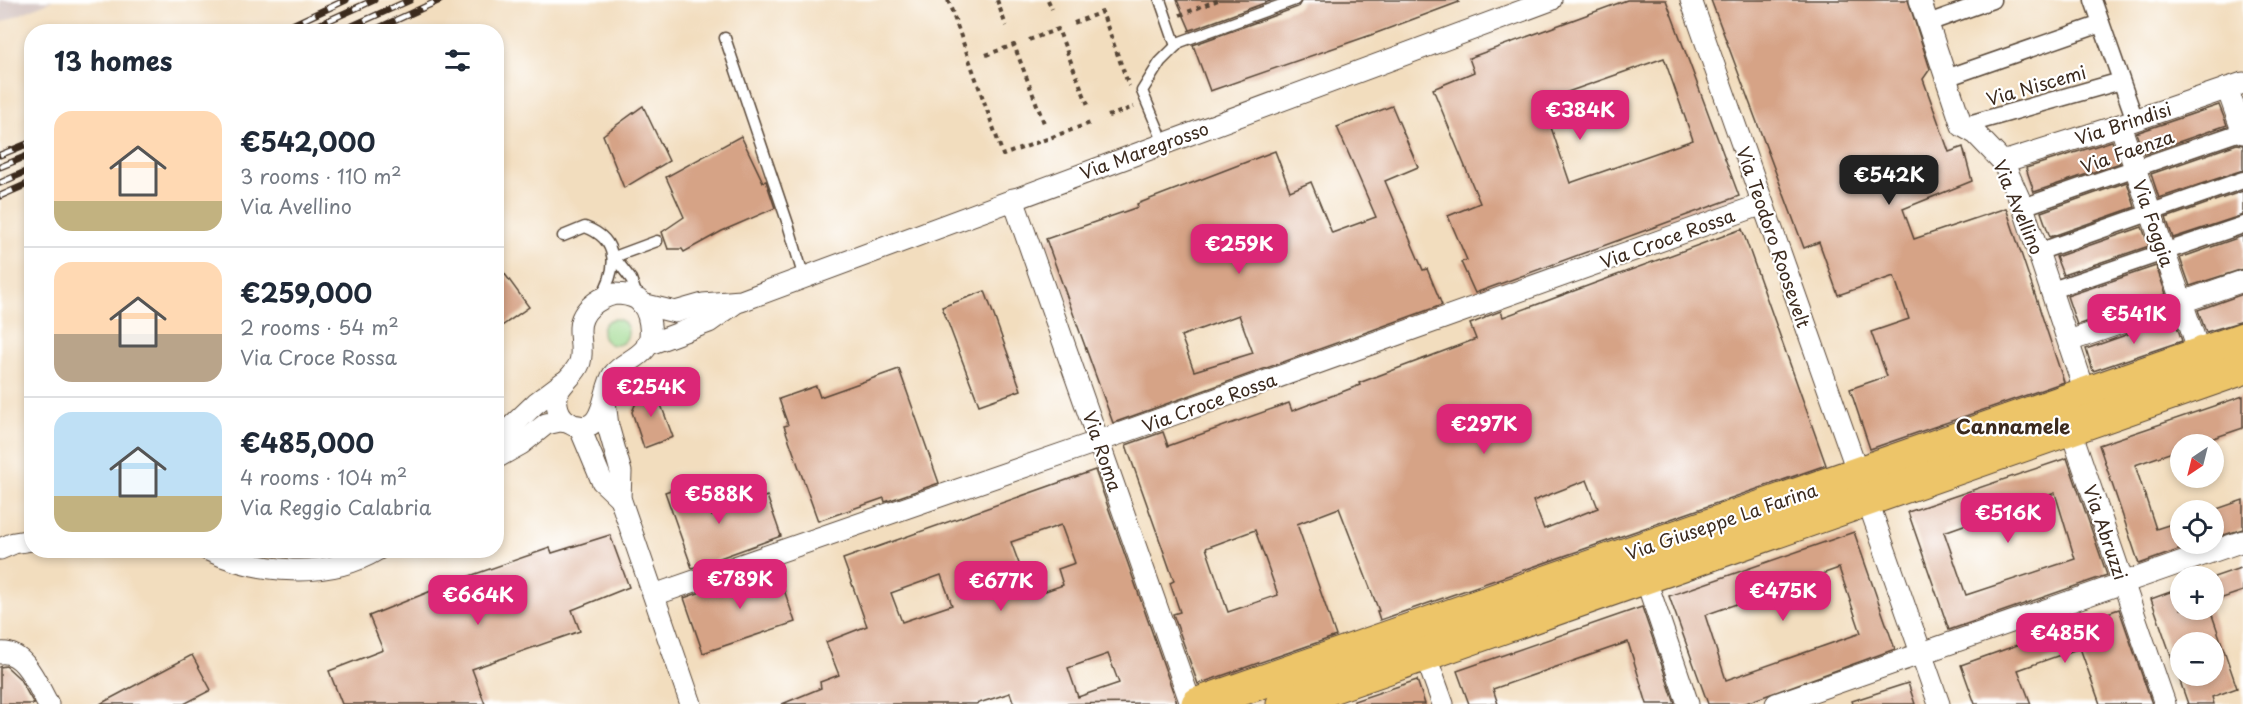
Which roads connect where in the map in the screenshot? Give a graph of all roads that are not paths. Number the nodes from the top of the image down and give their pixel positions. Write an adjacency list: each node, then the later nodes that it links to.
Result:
1 (1160, 0): 11 (lane)
2 (1295, 0): 11 (lane)
3 (1551, 0): 18 (street, Via Maregrosso)
4 (1691, 0): 23 (street, Via Teodoro Roosevelt)
5 (1920, 0): 8 (street)
6 (1992, 0): 8 (street)
7 (2093, 0): 9 (street)
8 (1928, 23): 12 (street)
9 (2101, 24): 12 (street); 13 (street)
10 (725, 38): 32 (lane)
11 (1176, 46): 18 (lane)
12 (1946, 78): 16 (street)
13 (2121, 81): 15 (street); 16 (street, Via Niscemi)
14 (2235, 85): 15 (street, Via Brindisi); 17 (street)
15 (2127, 123): 19 (street, Via Brindisi); 20 (street, Via Foggia)
16 (1962, 126): 19 (street, Via Avellino)
17 (2243, 132): 20 (street, Via Faenza)
18 (1164, 143): 22 (street, Via Maregrosso)
19 (2003, 162): 24 (street, Via Avellino)
20 (2135, 169): 24 (street, Via Faenza); 25 (street, Via Foggia)
21 (2243, 180): 25 (street)
22 (1013, 199): 32 (street, Via Maregrosso); 49 (street, Via Roma)
23 (1763, 204): 49 (street, Via Croce Rossa); 52 (street, Via Teodoro Roosevelt)
24 (2023, 207): 29 (street, Via Avellino)
25 (2150, 212): 29 (street); 30 (street, Via Foggia)
26 (2243, 225): 30 (street)
27 (563, 236): 31 (lane)
28 (657, 241): 31 (lane)
29 (2038, 252): 34 (street, Via Avellino)
30 (2164, 252): 34 (street); 38 (street, Via Foggia)
31 (612, 253): 35 (lane); 37 (lane)
32 (804, 278): 36 (street, Via Maregrosso)
33 (2243, 281): 38 (street)
34 (2052, 290): 40 (street, Via Avellino)
35 (598, 301): 37 (street); 44 (street)
36 (737, 302): 37 (street); 41 (street)
37 (640, 303): 41 (street)
38 (2182, 303): 40 (street); 42 (street, Via Foggia)
39 (2243, 339): 42 (main road, Via Giuseppe La Farina)
40 (2069, 341): 45 (street, Via Avellino)
41 (647, 345): 46 (street)
42 (2200, 354): 45 (main road, Via Giuseppe La Farina)
43 (2243, 368): 48 (main road, Via Giuseppe La Farina)
44 (564, 381): 47 (street); 50 (street)
45 (2086, 394): 52 (main road, Via Giuseppe La Farina)
46 (605, 402): 47 (street); 53 (street)
47 (573, 424): 51 (street); 53 (street)
48 (2070, 428): 52 (main road, Via Giuseppe La Farina); 60 (street, Via Abruzzi)
49 (1099, 441): 61 (street, Via Croce Rossa); 67 (street, Via Roma)
50 (504, 442)
51 (504, 453)
52 (1862, 486): 59 (main road, Via Giuseppe La Farina); 63 (street, Via Teodoro Roosevelt); 68 (main road, Via Giuseppe La Farina)
53 (620, 498): 61 (street)
54 (24, 541): 56 (street)
55 (2243, 541): 60 (street)
56 (0, 549)
57 (230, 558): 58 (street)
58 (360, 558)
59 (1645, 577): 64 (main road, Via Giuseppe La Farina); 71 (street)
60 (2123, 583): 63 (street); 74 (street, Via Abruzzi)
61 (654, 594): 66 (street)
62 (0, 653): 65 (street)
63 (1921, 653): 72 (street); 73 (street, Via Teodoro Roosevelt)
64 (1425, 654): 69 (main road, Via Giuseppe La Farina); 70 (street)
65 (48, 704)
66 (692, 704)
67 (1191, 704)
68 (1198, 704)
69 (1283, 704)
70 (1443, 704)
71 (1688, 704)
72 (1776, 704)
73 (1939, 704)
74 (2165, 704)

